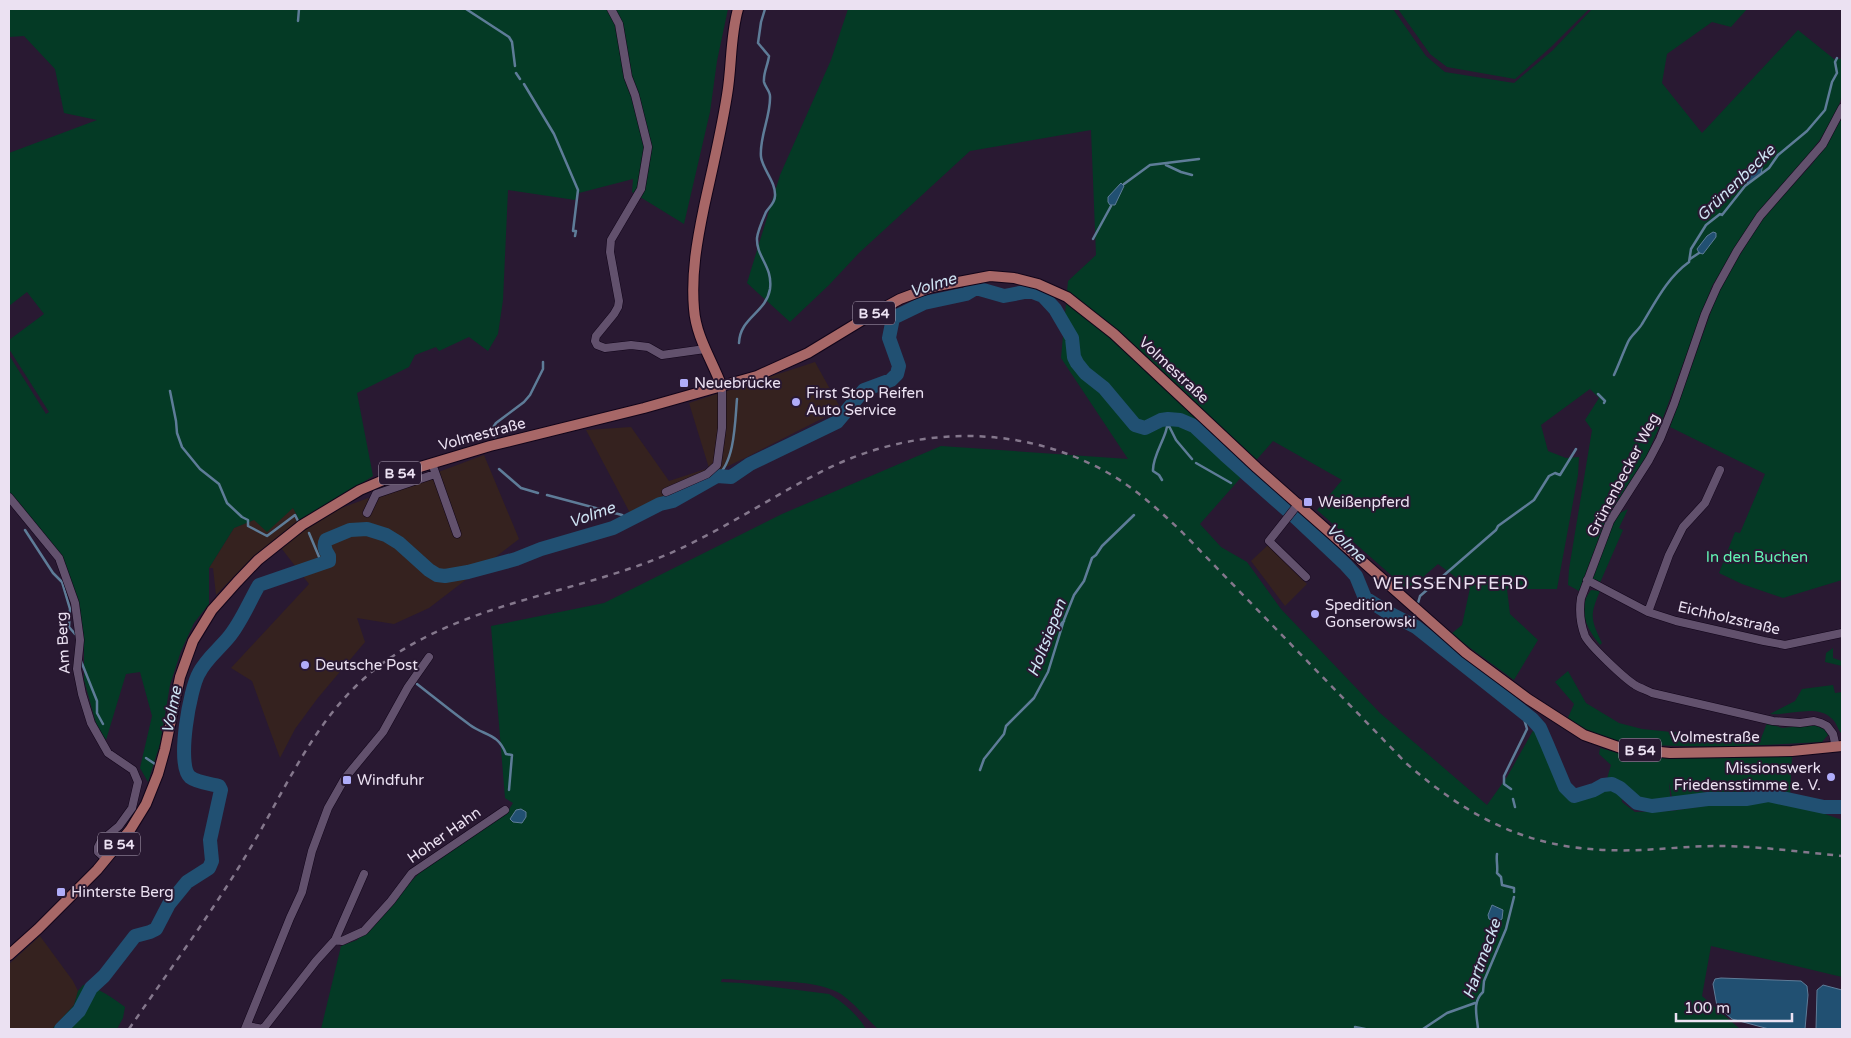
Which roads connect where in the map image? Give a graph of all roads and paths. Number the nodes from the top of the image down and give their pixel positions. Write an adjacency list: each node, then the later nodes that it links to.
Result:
1 (611, 9): 4 (street)
2 (738, 9): 4 (main road)
3 (1842, 108): 15 (street, Grünenbecker Weg)
4 (705, 349): 5 (main road)
5 (722, 387): 6 (main road, Volmestraße / B 54); 9 (street); 11 (main road, Volmestraße / B 54)
6 (432, 463): 8 (street); 21 (main road, Volmestraße / B 54)
7 (1720, 470): 16 (street)
8 (435, 474): 12 (street); 13 (street)
9 (666, 492)
10 (9, 497): 21 (street, Am Berg)
11 (1296, 506): 14 (street); 19 (main road, Volmestraße / B 54)
12 (367, 513)
13 (457, 534)
14 (1306, 576)
15 (1588, 580): 16 (street, Eichholzstraße); 19 (street, Grünenbecker Weg)
16 (1648, 612): 17 (street, Eichholzstraße)
17 (1842, 633)
18 (429, 657): 25 (street)
19 (1839, 747)
20 (505, 810): 23 (street, Hoher Hahn)
21 (106, 859): 24 (main road, Volmestraße / B 54)
22 (364, 874): 23 (street, Hoher Hahn)
23 (336, 940): 25 (street, Hoher Hahn)
24 (9, 955)
25 (246, 1028)

